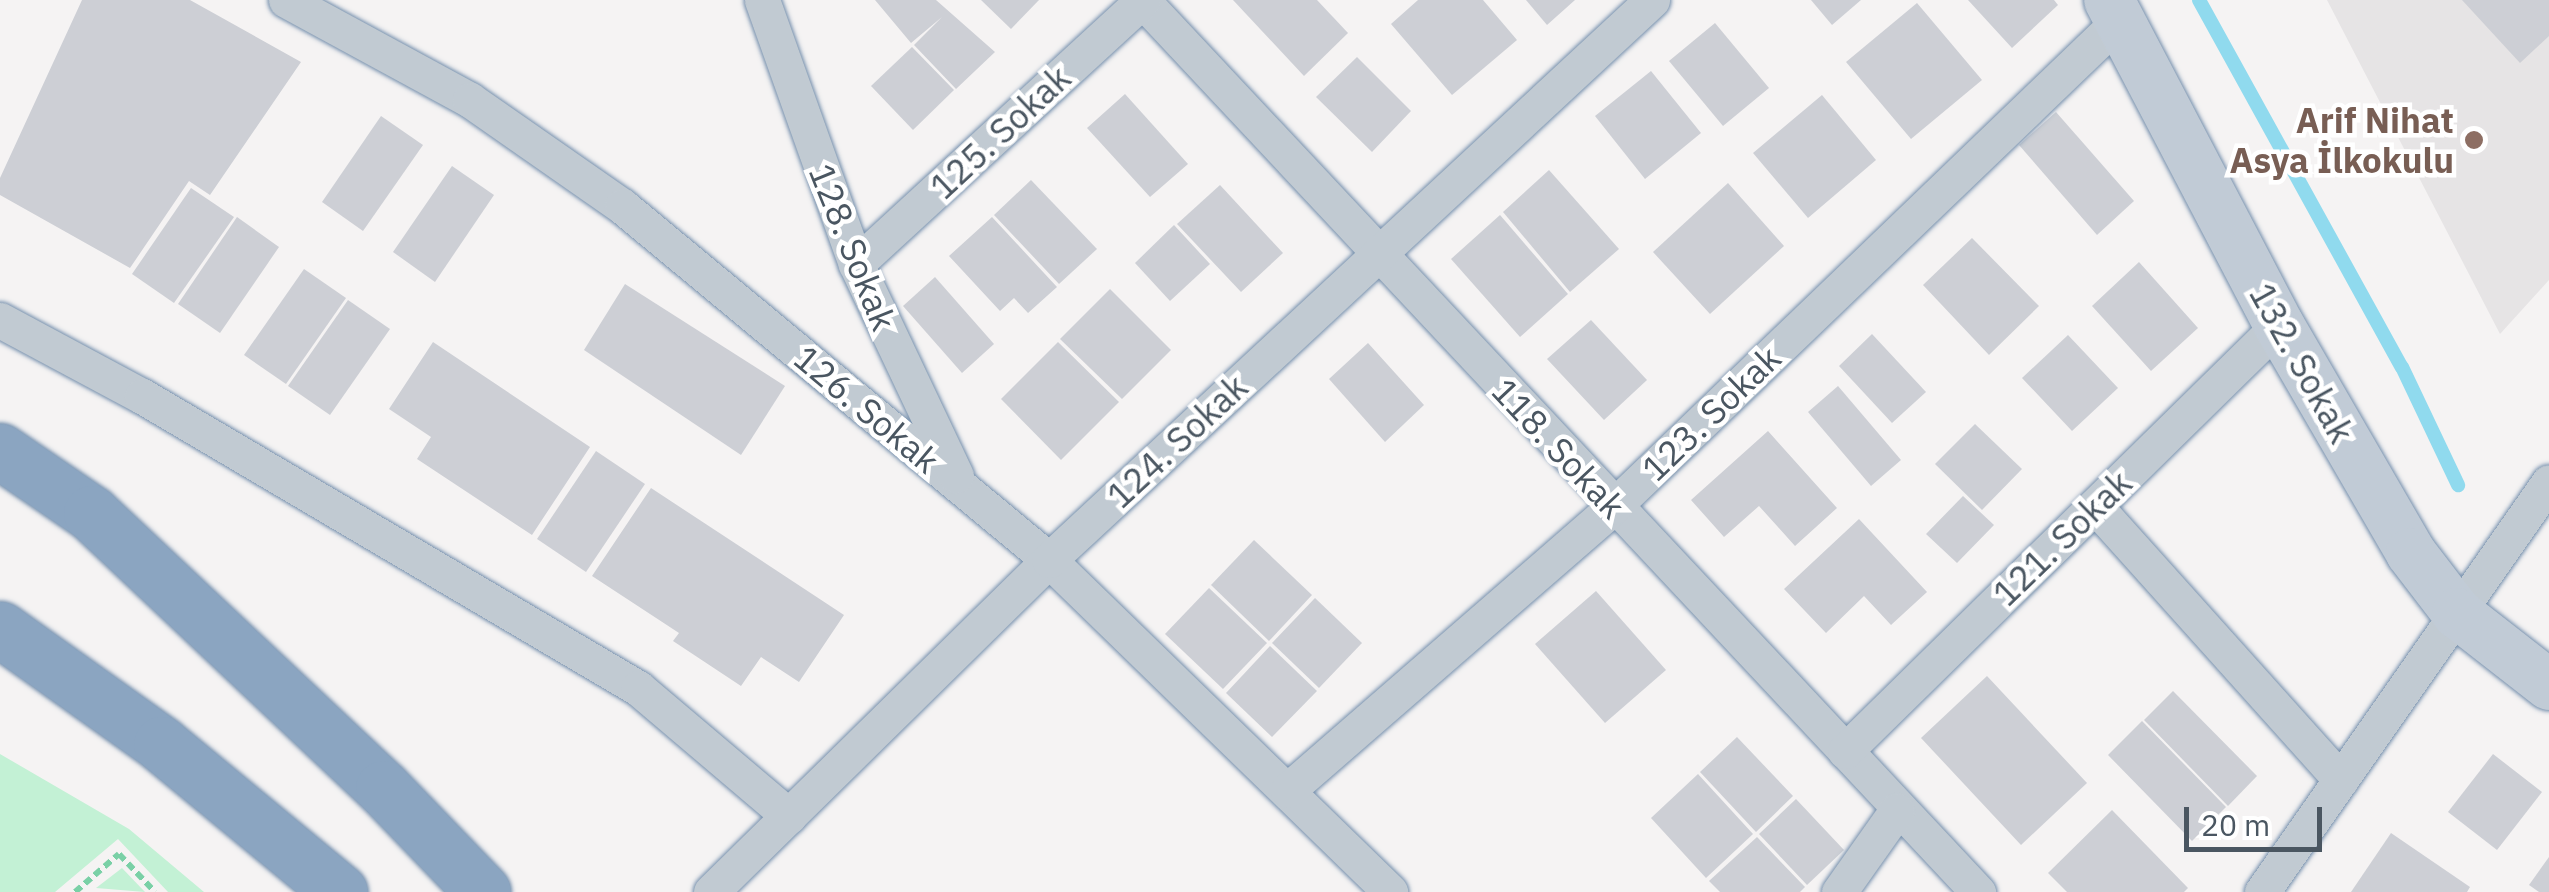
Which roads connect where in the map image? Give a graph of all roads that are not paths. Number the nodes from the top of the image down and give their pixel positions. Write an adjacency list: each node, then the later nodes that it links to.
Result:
1 (286, 0): 12 (street, 126. Sokak)
2 (762, 0): 7 (street, 128. Sokak)
3 (1143, 0): 6 (street, 118. Sokak); 7 (street, 125. Sokak)
4 (1652, 0): 6 (street, 124. Sokak)
5 (2114, 10): 9 (main road, 132. Sokak); 14 (street, 123. Sokak)
6 (1379, 253): 14 (street, 118. Sokak); 15 (street, 124. Sokak)
7 (856, 264): 12 (street, 128. Sokak)
8 (0, 320): 23 (street)
9 (2278, 325): 13 (street, 121. Sokak); 16 (main road, 132. Sokak)
10 (0, 450): 25 (highway)
11 (2549, 482): 16 (street)
12 (961, 486): 15 (street, 126. Sokak)
13 (2095, 506): 19 (street, 121. Sokak); 20 (street)
14 (1613, 507): 19 (street, 118. Sokak); 21 (street, 123. Sokak)
15 (1049, 560): 21 (street, 126. Sokak); 23 (street, 124. Sokak)
16 (2457, 614): 18 (main road, 132. Sokak); 20 (street)
17 (0, 629): 24 (highway)
18 (2549, 685)
19 (1845, 751): 22 (street, 118. Sokak)
20 (2340, 780): 30 (street)
21 (1288, 790): 27 (street, 126. Sokak)
22 (1897, 810): 28 (street); 29 (street, 118. Sokak)
23 (789, 816): 26 (street, 124. Sokak)
24 (340, 892)
25 (483, 892)
26 (711, 892)
27 (1390, 892)
28 (1839, 892)
29 (1978, 892)
30 (2262, 892)

